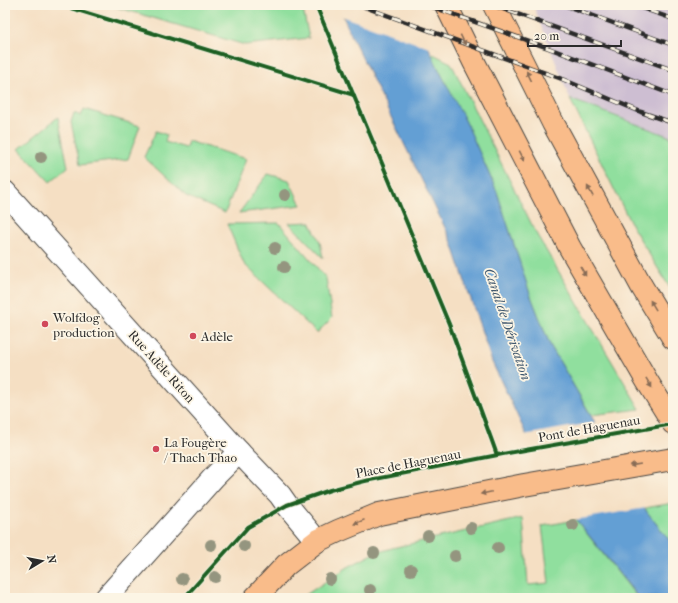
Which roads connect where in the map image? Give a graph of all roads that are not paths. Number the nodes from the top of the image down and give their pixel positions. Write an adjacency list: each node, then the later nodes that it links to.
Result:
1 (446, 5): 5 (main road, one-way to 5)
2 (494, 5): 4 (main road, one-way to 2)
3 (8, 200): 6 (street, Rue Adèle Riton)
4 (673, 338)
5 (673, 423)
6 (239, 452): 8 (street, Rue Adèle Riton); 9 (street)
7 (673, 459): 8 (main road, one-way to 8)
8 (317, 541): 10 (main road)
9 (106, 598)
10 (255, 598)

